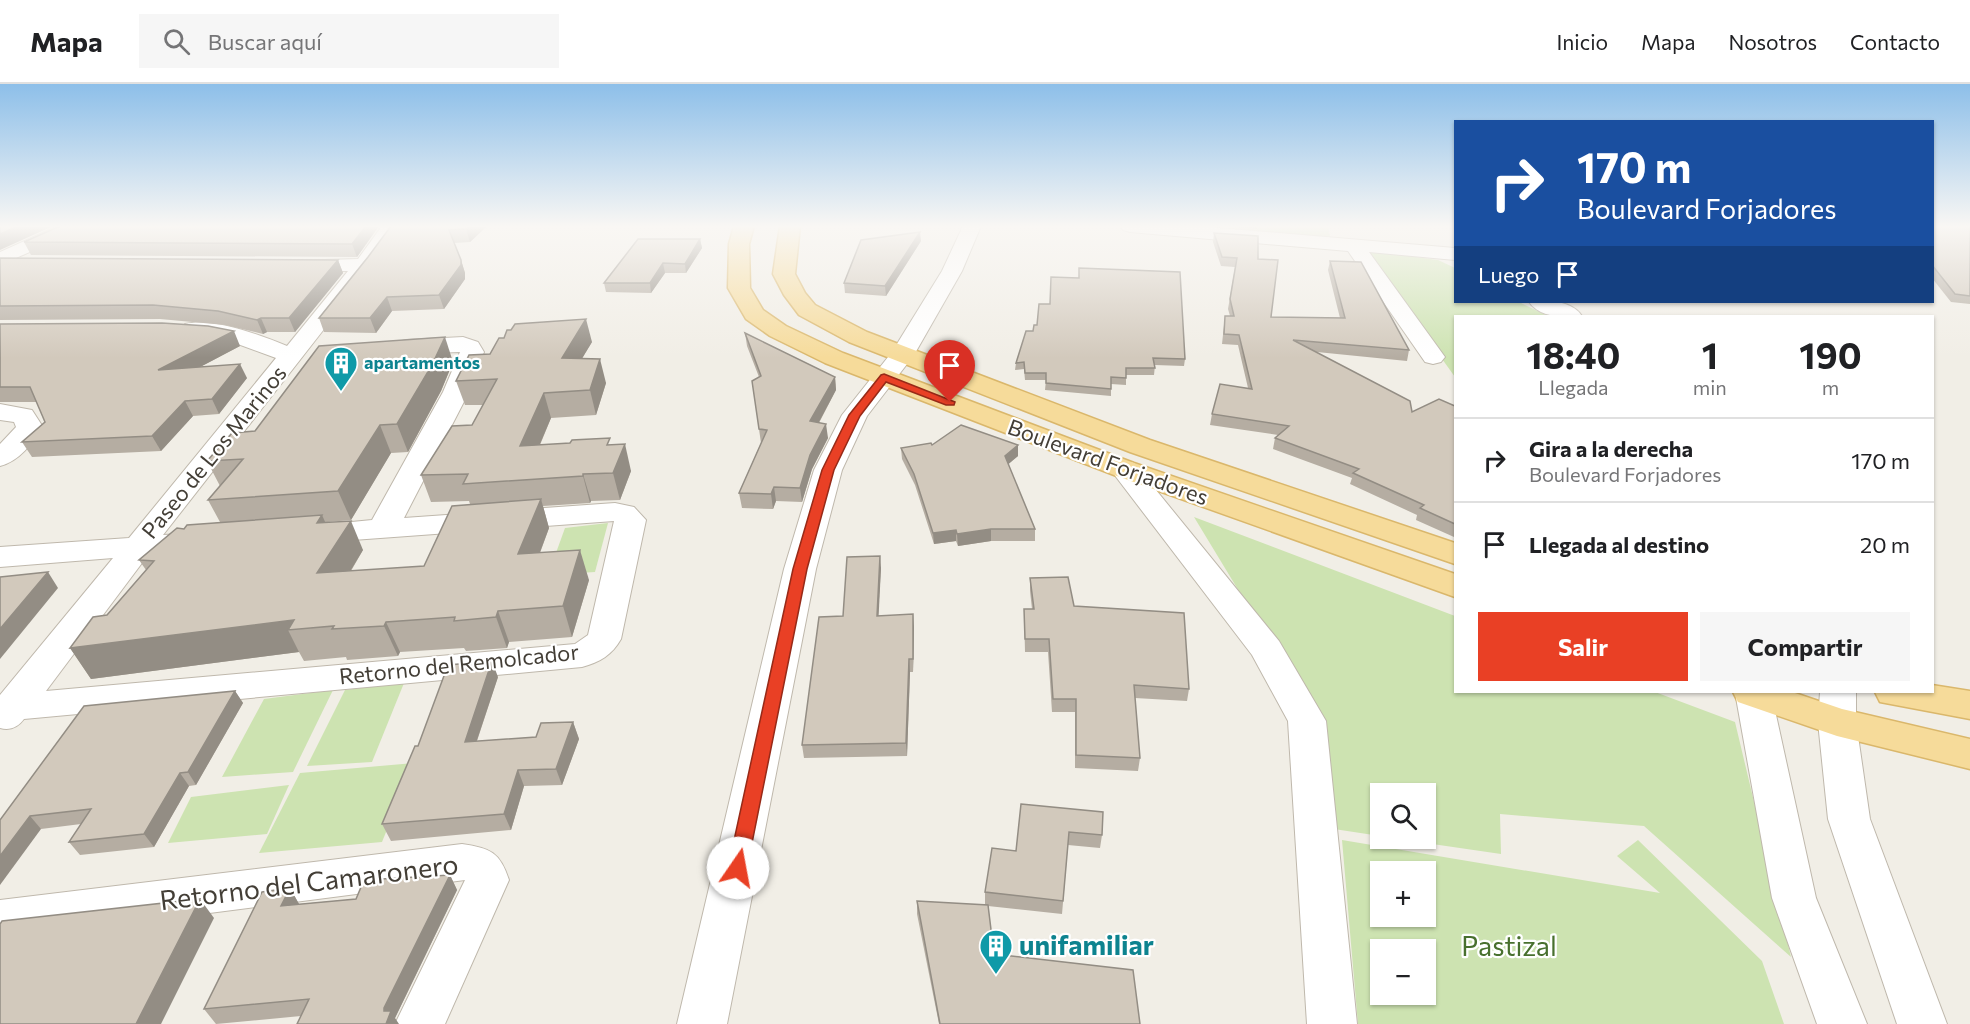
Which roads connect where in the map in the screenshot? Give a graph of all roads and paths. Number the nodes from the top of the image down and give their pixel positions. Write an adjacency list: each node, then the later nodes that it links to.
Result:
1 (360, 270): 11 (street)
2 (739, 270): 13 (main road, Boulevard Forjadores)
3 (785, 270): 13 (main road, Boulevard Forjadores)
4 (1371, 270): 12 (street)
5 (952, 271): 13 (street)
6 (1541, 303): 7 (street)
7 (1569, 315)
8 (169, 327): 11 (street, Paseo de Los Marinos)
9 (380, 349): 17 (street)
10 (324, 353): 11 (street)
11 (291, 356): 20 (street, Paseo de Los Marinos)
12 (1433, 357)
13 (893, 366): 16 (main road, Boulevard Forjadores); 21 (main road, Boulevard Forjadores); 33 (street)
14 (0, 412): 15 (street)
15 (0, 458)
16 (1124, 469): 23 (main road, Boulevard Forjadores); 34 (street)
17 (383, 529): 18 (street, Retorno del Remolcador); 29 (street, Retorno del Remolcador)
18 (278, 536)
19 (231, 540): 20 (street)
20 (138, 547): 22 (street); 29 (street, Paseo de Los Marinos)
21 (1454, 554)
22 (0, 557)
23 (1454, 586)
24 (1753, 693): 35 (street)
25 (1759, 693): 28 (main road)
26 (1900, 693): 27 (main road)
27 (1970, 705)
28 (1838, 707): 30 (main road); 36 (street)
29 (5, 713)
30 (1970, 754)
31 (0, 920): 32 (street, Retorno del Camaronero)
32 (420, 1024)
33 (702, 1024)
34 (1332, 1024)
35 (1842, 1024)
36 (1922, 1024)

